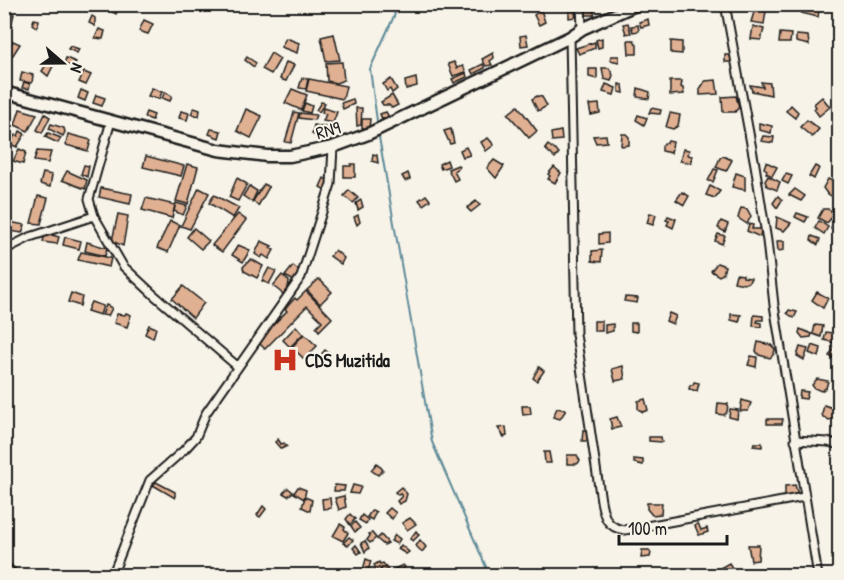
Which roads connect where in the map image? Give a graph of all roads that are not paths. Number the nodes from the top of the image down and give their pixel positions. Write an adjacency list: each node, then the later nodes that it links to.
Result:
1 (581, 4): 4 (street)
2 (638, 4): 4 (main road, RN9)
3 (725, 4): 12 (street)
4 (582, 29): 5 (main road, RN9)
5 (570, 37): 8 (main road, RN9); 14 (street)
6 (4, 93): 7 (main road, RN9)
7 (111, 121): 8 (main road, RN9); 9 (street)
8 (333, 147): 11 (street)
9 (94, 216): 10 (street); 11 (street)
10 (4, 250)
11 (237, 366): 17 (street)
12 (795, 440): 13 (street); 14 (street)
13 (840, 445)
14 (804, 497): 18 (street)
15 (4, 565): 16 (street)
16 (16, 576)
17 (112, 576)
18 (818, 576)

